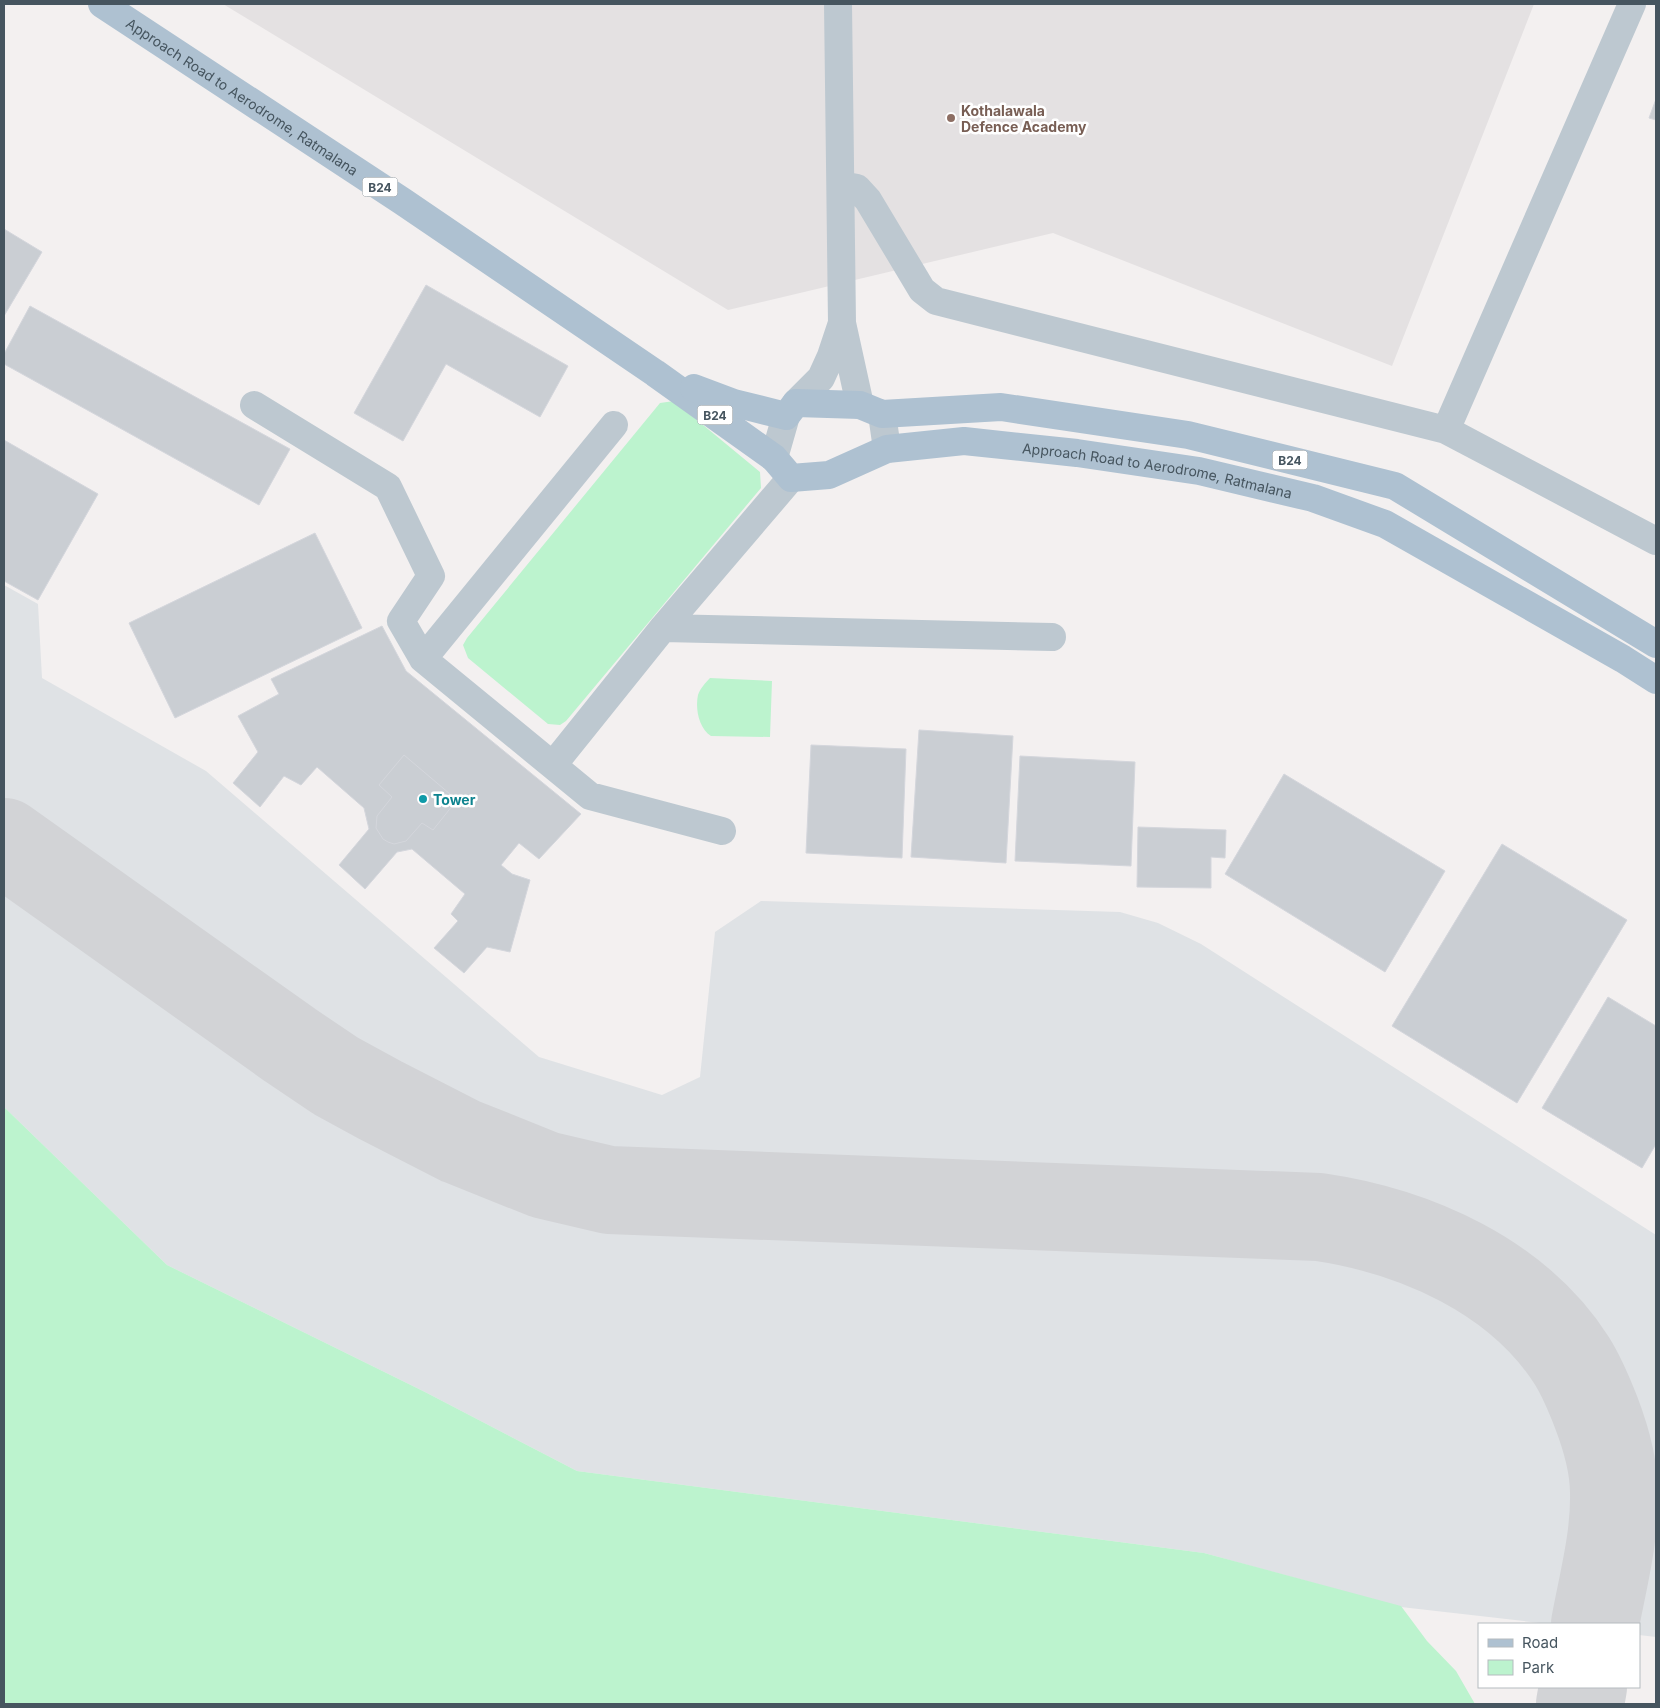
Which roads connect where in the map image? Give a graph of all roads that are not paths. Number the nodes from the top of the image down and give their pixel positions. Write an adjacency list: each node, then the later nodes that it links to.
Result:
1 (102, 4): 6 (main road, Approach Road to Aerodrome, Ratmalana / B24)
2 (838, 4): 4 (street)
3 (1632, 4): 11 (street)
4 (841, 185): 5 (street); 11 (street)
5 (842, 323): 8 (street); 9 (street)
6 (655, 373): 8 (main road, Approach Road to Aerodrome, Ratmalana / B24); 13 (main road, Approach Road to Aerodrome, Ratmalana / B24)
7 (254, 405): 18 (street)
8 (791, 409): 9 (main road, Approach Road to Aerodrome, Ratmalana / B24); 13 (street)
9 (871, 409): 12 (street); 17 (main road, Approach Road to Aerodrome, Ratmalana / B24)
10 (614, 425): 18 (street)
11 (1446, 430): 14 (street)
12 (887, 449): 13 (main road, Approach Road to Aerodrome, Ratmalana / B24); 19 (main road, Approach Road to Aerodrome, Ratmalana / B24)
13 (782, 468): 15 (street)
14 (1656, 541)
15 (663, 628): 16 (street); 20 (street)
16 (1052, 637)
17 (1656, 644)
18 (423, 659): 20 (street)
19 (1656, 680)
20 (553, 765): 21 (street)
21 (722, 831)

